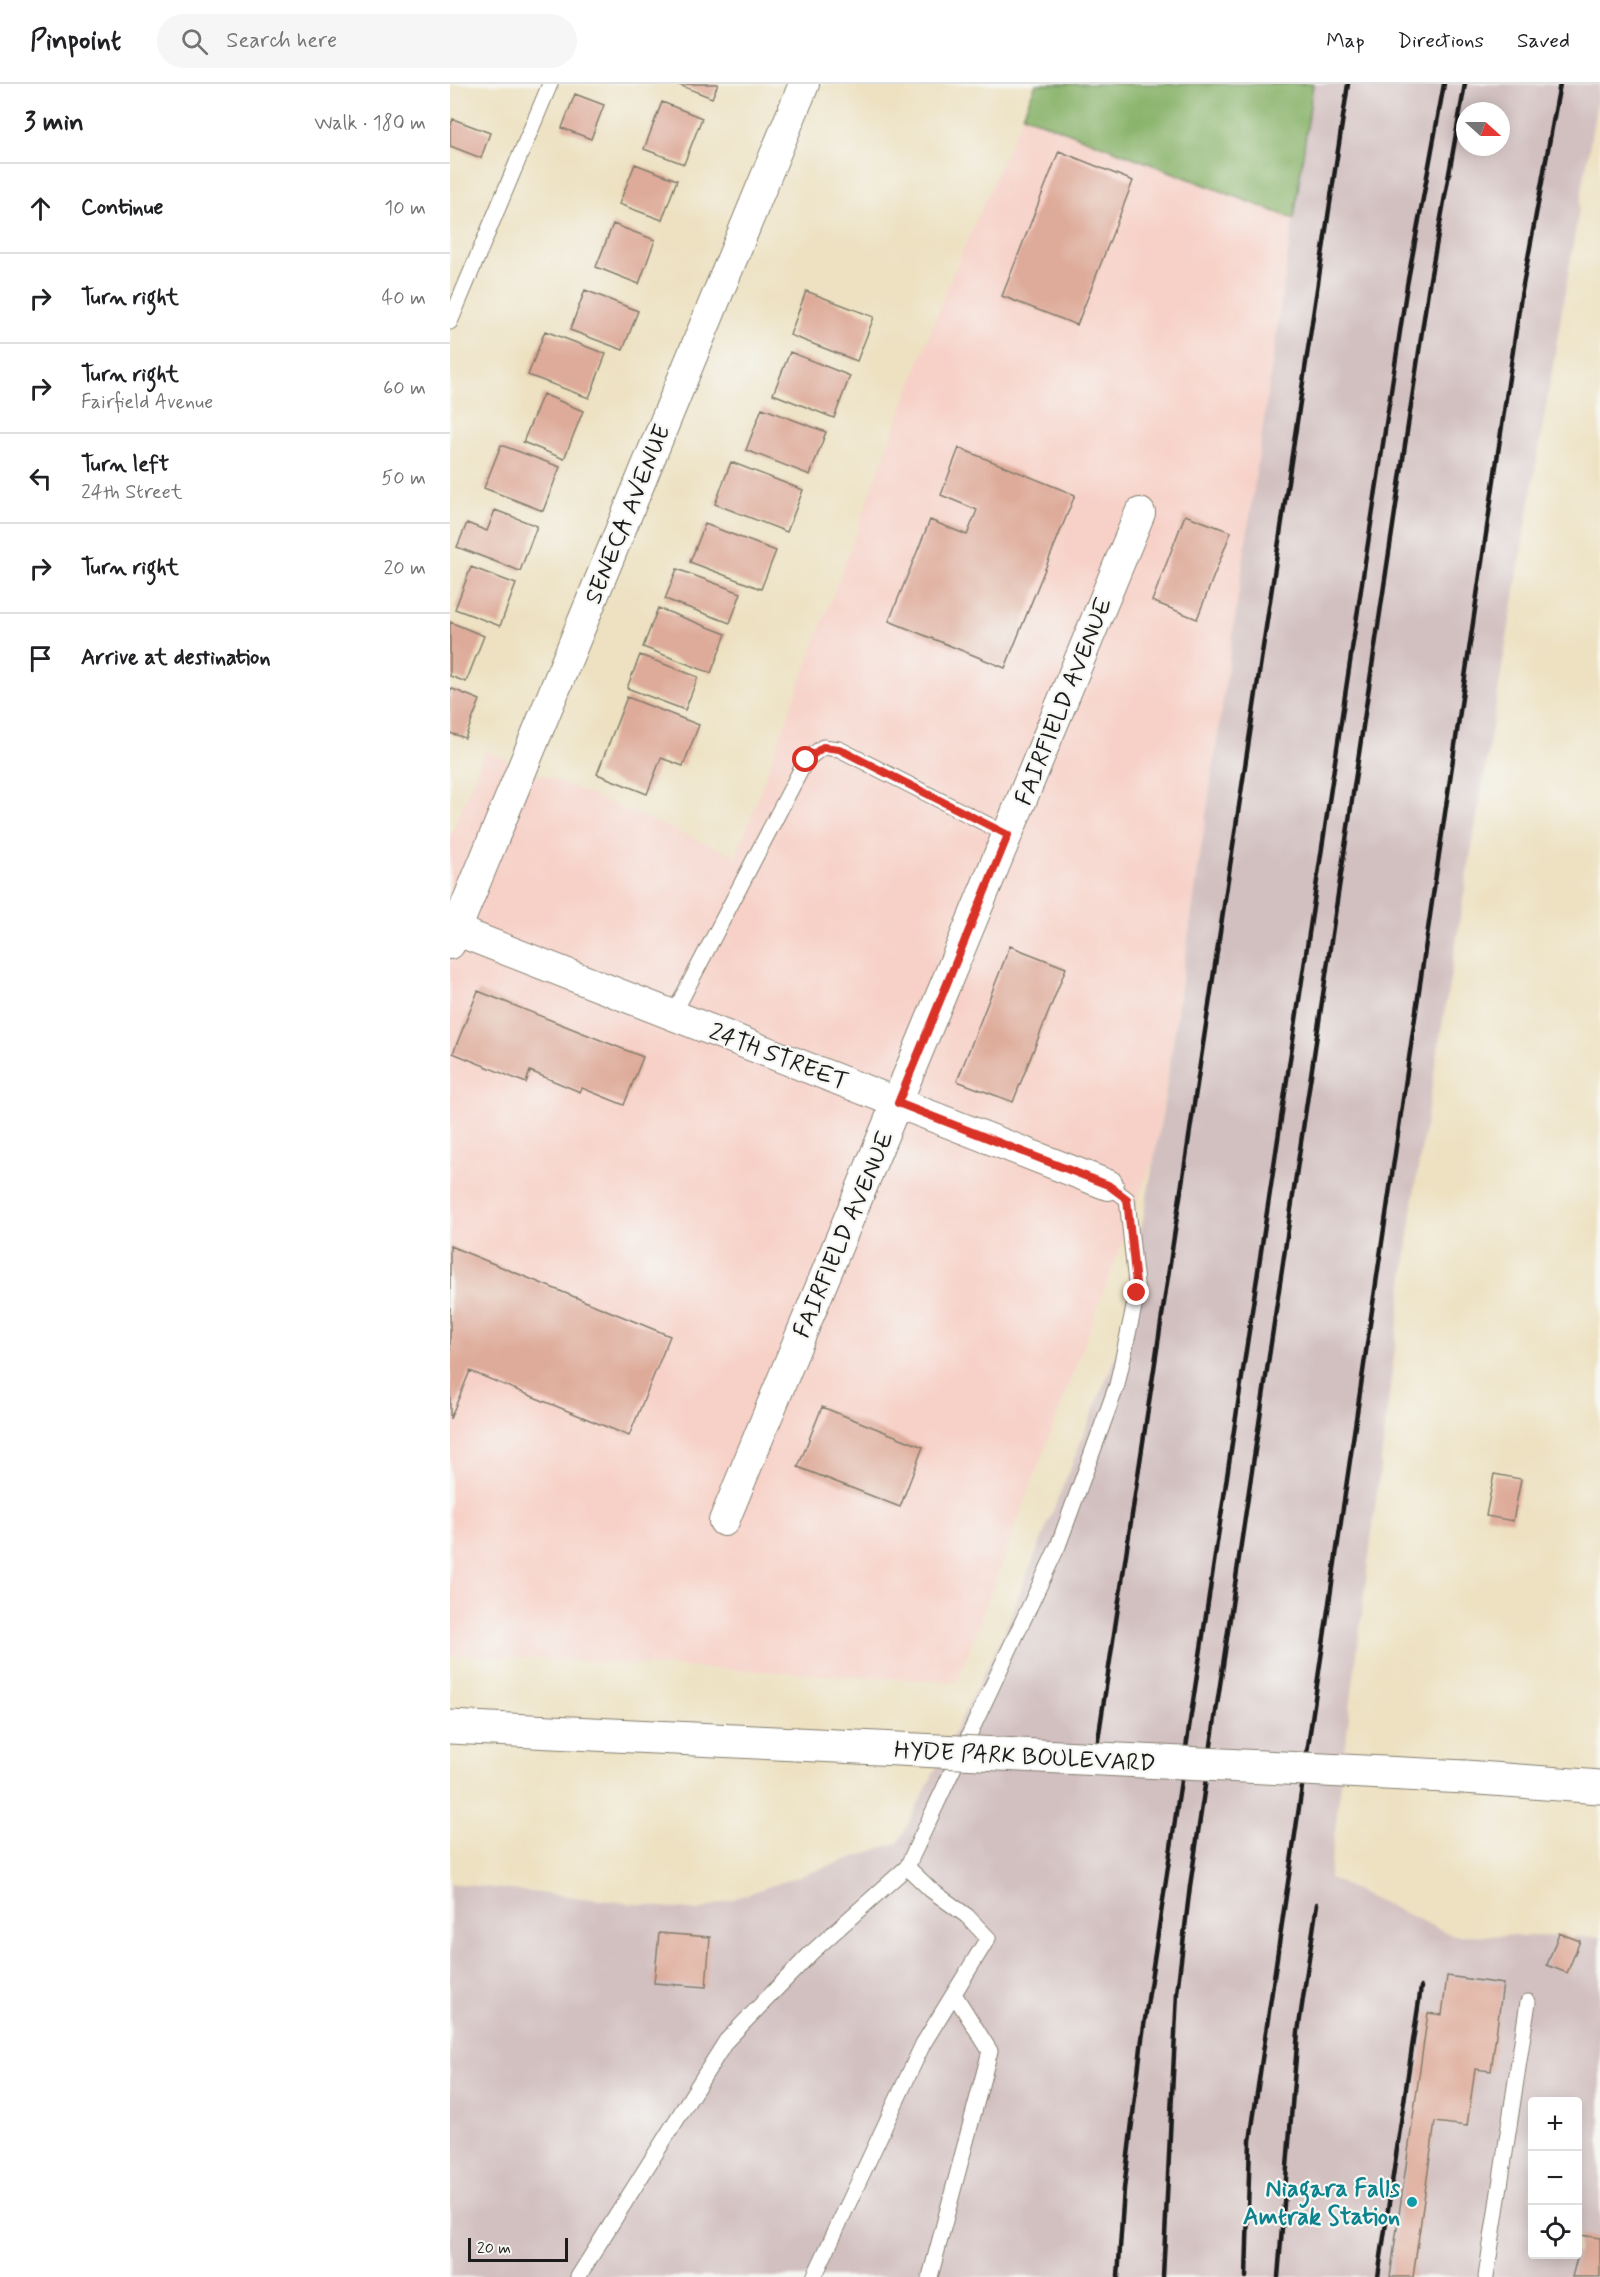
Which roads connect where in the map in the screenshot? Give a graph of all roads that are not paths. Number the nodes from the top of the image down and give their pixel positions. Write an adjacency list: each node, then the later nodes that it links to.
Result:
1 (550, 84): 3 (lane)
2 (804, 84): 6 (street, SENECA AVENUE)
3 (450, 322)
4 (1140, 513): 5 (street, FAIRFIELD AVENUE)
5 (1008, 835): 7 (lane); 8 (street, FAIRFIELD AVENUE)
6 (452, 934): 7 (street, 24TH STREET)
7 (674, 1015): 8 (street, 24TH STREET)
8 (898, 1103): 9 (street, 24TH STREET); 10 (street, FAIRFIELD AVENUE)
9 (1108, 1185): 13 (lane)
10 (724, 1521)
11 (450, 1727): 12 (main road, HYDE PARK BOULEVARD, bridge)
12 (1600, 1787)
13 (907, 1866): 14 (lane); 16 (lane)
14 (954, 1994): 17 (lane); 18 (lane)
15 (1528, 2002): 19 (lane)
16 (578, 2277)
17 (814, 2277)
18 (930, 2277)
19 (1486, 2277)

